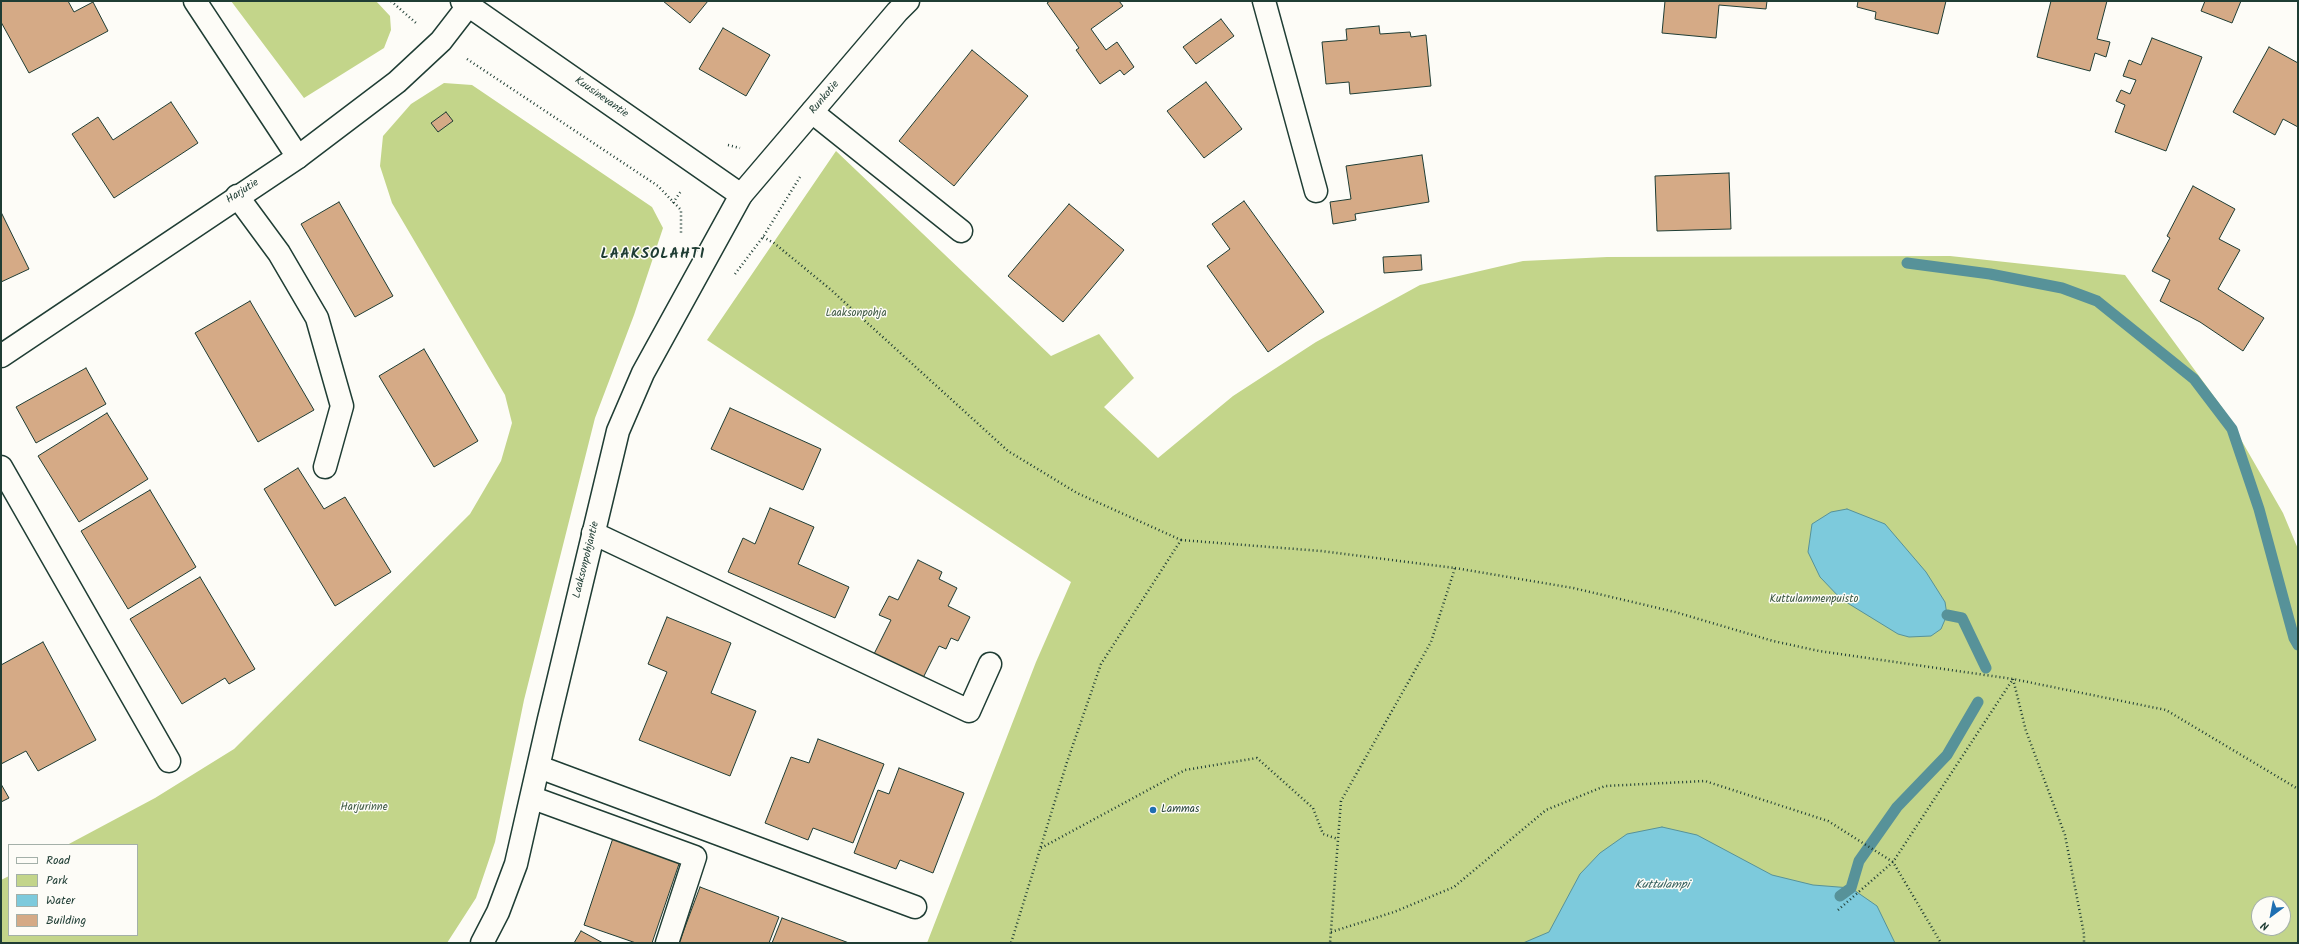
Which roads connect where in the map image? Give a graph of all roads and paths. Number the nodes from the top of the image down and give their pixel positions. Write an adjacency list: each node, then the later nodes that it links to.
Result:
1 (195, 1): 8 (street)
2 (391, 1): 6 (path)
3 (908, 1): 7 (street, Runkotie)
4 (1264, 1): 9 (street)
5 (465, 4): 6 (street, Harjutie); 10 (street, Kuusinevantie)
6 (441, 41): 8 (street, Harjutie); 14 (path)
7 (812, 112): 10 (street, Runkotie); 12 (street)
8 (298, 157): 11 (street, Harjutie)
9 (1316, 192)
10 (741, 195): 18 (street, Laaksonpohjantie)
11 (237, 196): 15 (street, Harjutie); 17 (street)
12 (961, 231)
13 (763, 237): 19 (path)
14 (682, 238)
15 (1, 356)
16 (1, 467): 23 (street)
17 (325, 467)
18 (594, 533): 21 (street); 24 (street, Laaksonpohjantie)
19 (1181, 540): 20 (path); 28 (path)
20 (1455, 568): 22 (path); 27 (path)
21 (990, 664)
22 (2013, 679): 25 (path); 29 (path); 38 (path)
23 (169, 761)
24 (539, 767): 26 (street, Laaksonpohjantie); 30 (street)
25 (2298, 788)
26 (533, 798): 33 (street, Laaksonpohjantie); 34 (street)
27 (1338, 838): 28 (path); 32 (path)
28 (1041, 849): 35 (path)
29 (1893, 862): 31 (path); 32 (path); 37 (path)
30 (915, 907)
31 (1838, 910)
32 (1331, 932): 36 (path)
33 (482, 943)
34 (667, 943)
35 (1011, 943)
36 (1330, 943)
37 (1941, 943)
38 (2084, 943)

